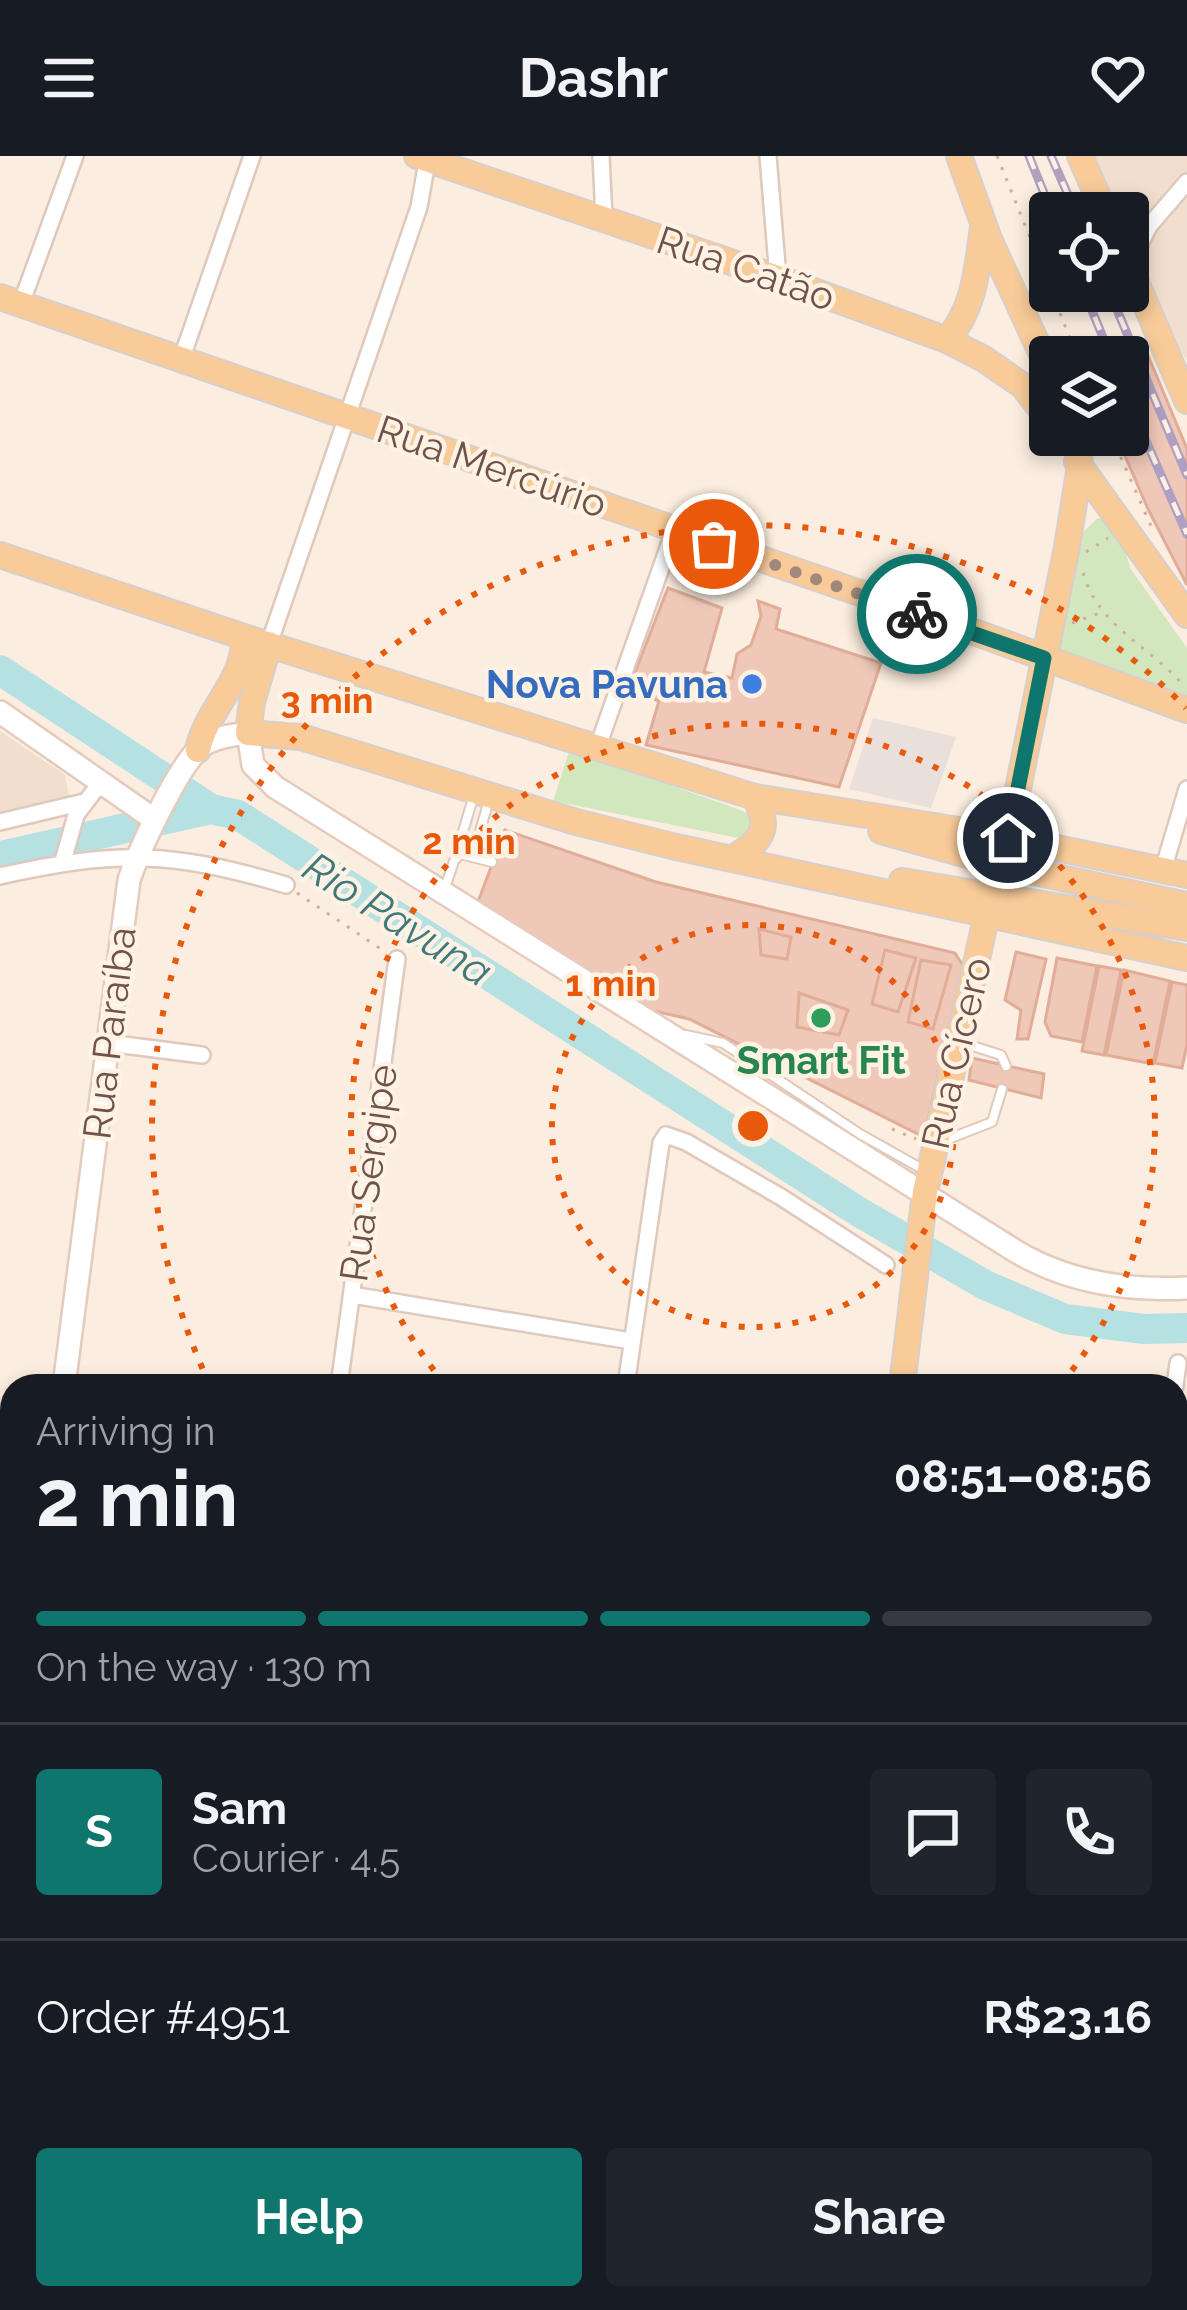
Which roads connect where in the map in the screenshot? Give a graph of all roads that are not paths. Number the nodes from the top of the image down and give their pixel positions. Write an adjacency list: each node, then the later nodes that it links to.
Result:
1 (75, 156): 14 (street)
2 (252, 156): 18 (street)
3 (601, 156): 10 (street)
4 (768, 156): 13 (street)
5 (959, 156): 11 (main road)
6 (1080, 156): 9 (main road)
7 (424, 157): 10 (main road, Rua Catão); 21 (street)
8 (1187, 182): 12 (street)
9 (1096, 192)
10 (604, 218): 13 (main road, Rua Catão)
11 (983, 225): 16 (main road); 17 (main road)
12 (1149, 226)
13 (778, 278): 17 (main road, Rua Catão)
14 (10, 301): 18 (main road, Rua Mercúrio)
15 (1149, 309): 19 (main road)
16 (1034, 336)
17 (946, 340): 20 (main road, Rua Catão)
18 (181, 360): 21 (main road, Rua Mercúrio)
19 (1184, 386)
20 (1029, 394)
21 (348, 416): 25 (main road, Rua Mercúrio); 29 (street)
22 (1073, 456): 24 (main road)
23 (1079, 456): 24 (main road)
24 (1080, 466): 27 (main road); 30 (main road)
25 (674, 530): 30 (main road, Rua Mercúrio); 34 (street)
26 (0, 555): 28 (main road)
27 (1187, 615)
28 (244, 637): 29 (main road); 35 (main road)
29 (269, 644): 33 (main road); 34 (main road)
30 (1044, 658): 31 (main road, Rua Mercúrio); 44 (main road)
31 (1187, 710)
32 (0, 712): 36 (street)
33 (248, 734): 35 (street); 38 (main road); 54 (street)
34 (597, 749): 39 (main road)
35 (198, 750): 42 (street, Rua Paraíba)
36 (101, 782): 41 (street); 42 (street)
37 (1187, 789): 51 (street)
38 (483, 793): 45 (lane); 46 (lane); 49 (main road)
39 (755, 797): 40 (main road); 49 (main road)
40 (805, 805): 44 (main road); 56 (main road)
41 (80, 809): 43 (street); 48 (street)
42 (154, 815): 47 (street, Rua Paraíba)
43 (0, 822)
44 (1008, 838): 51 (main road)
45 (499, 846)
46 (468, 853): 50 (lane); 54 (lane)
47 (138, 855): 48 (street); 53 (street); 61 (street, Rua Paraíba)
48 (64, 857): 52 (street)
49 (733, 859): 55 (main road)
50 (492, 862)
51 (1175, 872)
52 (0, 876)
53 (286, 885)
54 (443, 893): 66 (street)
55 (994, 905): 57 (main road); 58 (main road); 60 (main road, Rua Cícero)
56 (1187, 905)
57 (1187, 928)
58 (1187, 958)
59 (397, 959): 69 (street, Rua Sergipe)
60 (959, 1042): 63 (lane); 65 (main road, Rua Cícero)
61 (108, 1043): 62 (street); 72 (street, Rua Paraíba)
62 (202, 1055)
63 (1006, 1066)
64 (1002, 1089): 65 (lane)
65 (936, 1144): 66 (main road, Rua Cícero)
66 (925, 1192): 68 (street); 75 (main road, Rua Cícero)
67 (886, 1265): 70 (street)
68 (1187, 1288)
69 (352, 1295): 70 (street); 73 (street, Rua Sergipe)
70 (632, 1342): 74 (street)
71 (1178, 1363): 76 (street)
72 (66, 1374)
73 (341, 1374)
74 (628, 1374)
75 (903, 1374)
76 (1177, 1374)

